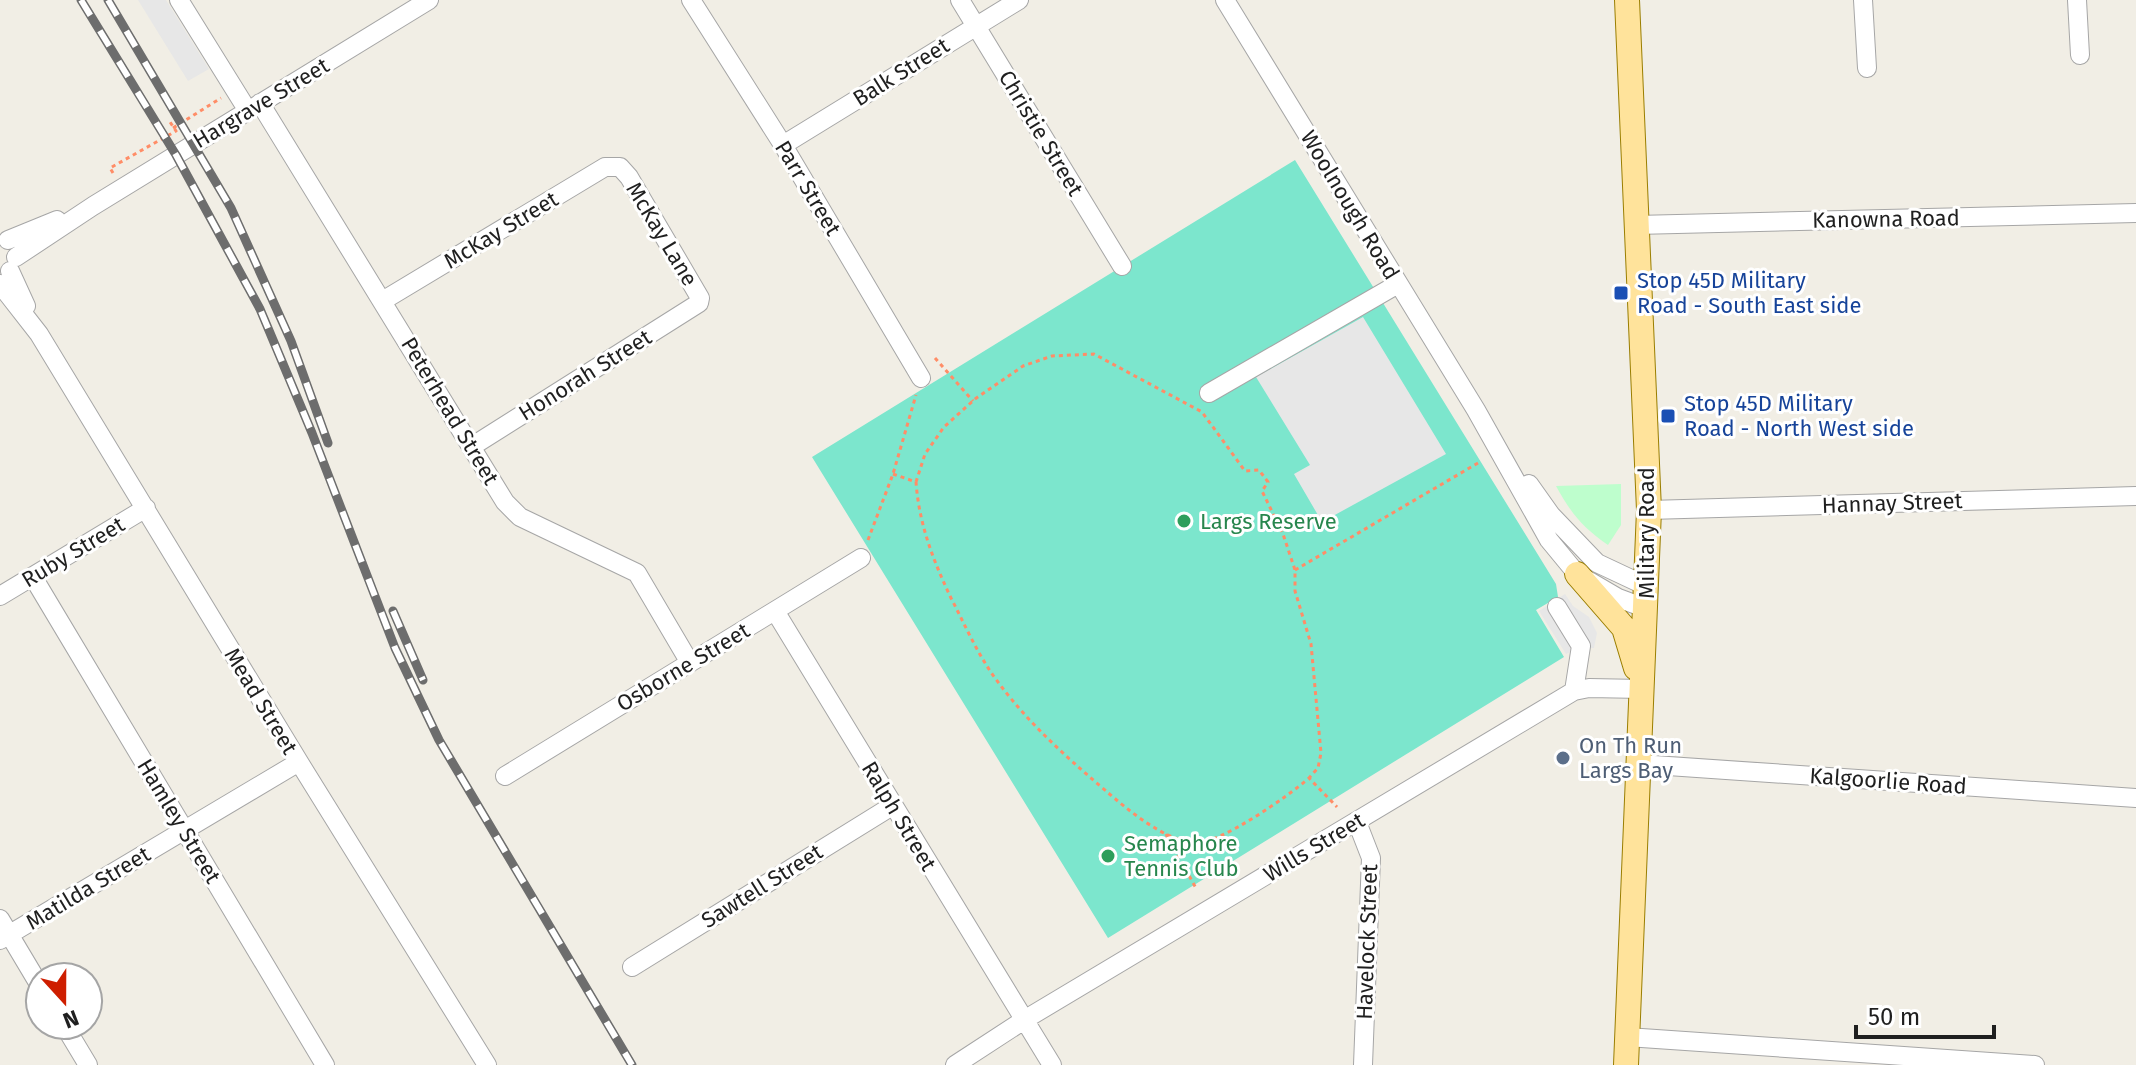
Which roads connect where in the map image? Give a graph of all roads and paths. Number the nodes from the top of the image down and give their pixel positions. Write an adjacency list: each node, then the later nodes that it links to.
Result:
1 (179, 0): 14 (street, Peterhead Street)
2 (429, 0): 14 (street, Hargrave Street)
3 (691, 0): 17 (street, Parr Street)
4 (960, 0): 10 (street, Christie Street)
5 (1019, 0): 10 (street, Balk Street)
6 (1225, 0): 24 (street, Woolnough Road)
7 (1627, 0): 21 (main road, Military Road)
8 (1863, 0): 12 (street)
9 (2077, 0): 11 (street)
10 (976, 26): 17 (street, Balk Street); 23 (street, Christie Street)
11 (2080, 55)
12 (1867, 68)
13 (221, 98): 16 (path)
14 (254, 107): 19 (street, Hargrave Street); 25 (street, Peterhead Street)
15 (170, 122): 16 (path)
16 (173, 128): 19 (path)
17 (783, 145): 28 (street, Parr Street)
18 (620, 167): 25 (street, McKay Street); 26 (street, McKay Lane)
19 (122, 188): 22 (street, Hargrave Street)
20 (2136, 213): 21 (street, Kanowna Road)
21 (1636, 225): 38 (main road, Military Road)
22 (6, 261): 37 (street, Mead Street)
23 (1122, 266)
24 (1398, 284): 29 (street); 31 (street, Woolnough Road)
25 (384, 300): 32 (street, Peterhead Street)
26 (699, 303): 32 (street, Honorah Street)
27 (935, 358): 30 (path)
28 (921, 378): 34 (path)
29 (1209, 393)
30 (973, 401): 35 (path); 40 (path)
31 (1476, 410): 41 (street, Woolnough Road); 44 (street, Woolnough Road)
32 (471, 447): 47 (street, Peterhead Street)
33 (1478, 463): 40 (path)
34 (893, 474): 35 (path); 39 (path)
35 (916, 482): 59 (path)
36 (2136, 496): 38 (street, Hannay Street)
37 (146, 508): 42 (street, Ruby Street); 50 (street, Mead Street)
38 (1649, 510): 44 (main road, Military Road)
39 (861, 558): 46 (street, Osborne Street)
40 (1295, 570): 53 (path)
41 (1577, 574): 44 (street, Woolnough Road); 48 (main road)
42 (33, 577): 43 (street, Ruby Street); 58 (street, Hamley Street)
43 (0, 596)
44 (1645, 597): 48 (main road, Military Road)
45 (1557, 607): 49 (street)
46 (775, 611): 47 (street, Osborne Street); 55 (street, Ralph Street)
47 (690, 663): 52 (street, Osborne Street)
48 (1642, 689): 49 (street, Wills Street); 51 (main road, Military Road)
49 (1574, 691): 57 (street, Wills Street)
50 (299, 762): 58 (street, Matilda Street); 69 (street, Mead Street)
51 (1639, 764): 54 (street, Kalgoorlie Road); 65 (main road, Military Road)
52 (505, 776)
53 (1309, 778): 56 (path); 59 (path)
54 (2136, 798)
55 (892, 806): 63 (street, Sawtell Street); 64 (street, Ralph Street)
56 (1337, 807)
57 (1357, 822): 64 (street, Wills Street); 72 (street, Havelock Street)
58 (185, 831): 61 (street, Matilda Street); 68 (street, Hamley Street)
59 (1165, 833): 60 (path)
60 (1197, 890)
61 (3, 932): 62 (street)
62 (24, 963)
63 (632, 967)
64 (1024, 1020): 70 (street, Wills Street); 71 (street, Ralph Street)
65 (1627, 1037): 73 (main road, Military Road); 74 (street)
66 (74, 1041): 67 (street)
67 (88, 1065)
68 (325, 1065)
69 (487, 1065)
70 (955, 1065)
71 (1052, 1065)
72 (1363, 1065)
73 (1626, 1065)
74 (2035, 1065)

